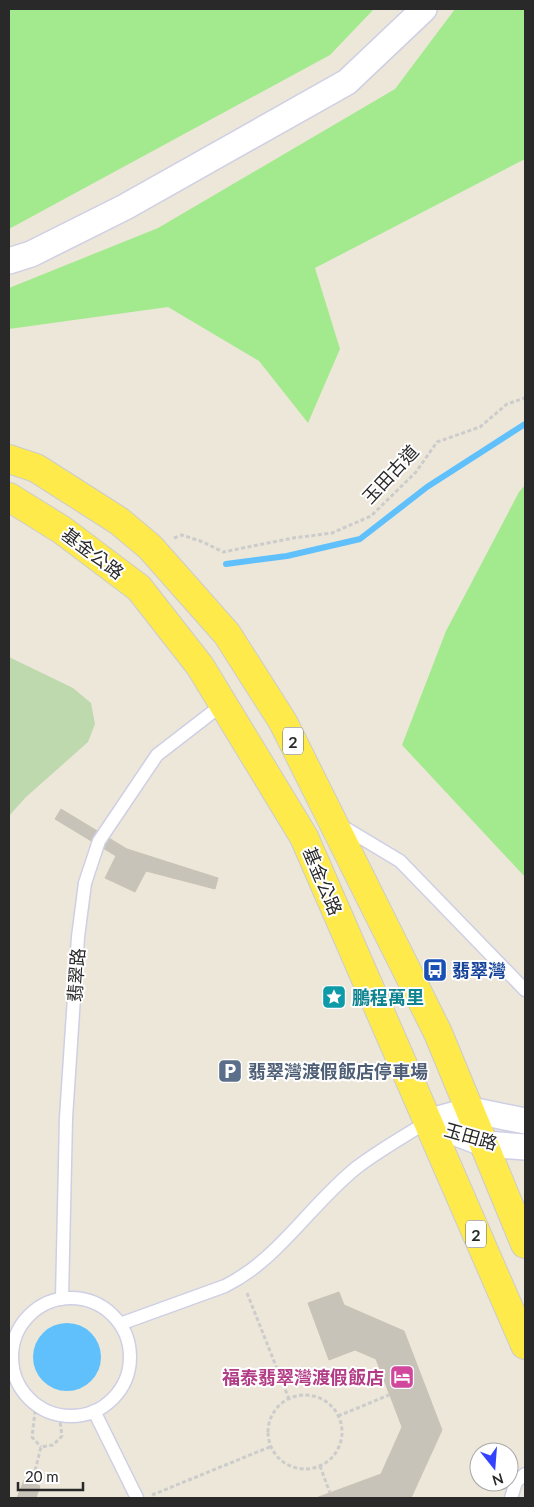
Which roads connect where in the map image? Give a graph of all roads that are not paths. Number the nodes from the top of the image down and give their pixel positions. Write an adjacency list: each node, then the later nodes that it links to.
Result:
1 (424, 9): 2 (street)
2 (9, 260)
3 (9, 458): 6 (main road, 基金公路 / 2)
4 (9, 497): 5 (main road, 基金公路 / 2)
5 (223, 704): 10 (main road, 基金公路 / 2); 14 (lane, 翡翠路)
6 (333, 821): 7 (lane); 8 (main road, 基金公路 / 2)
7 (525, 990)
8 (471, 1110): 9 (street, 玉田路); 10 (street, 玉田路); 11 (main road, 基金公路 / 2)
9 (525, 1121)
10 (427, 1122): 11 (street, 玉田路); 15 (lane); 16 (main road, 基金公路 / 2)
11 (485, 1144): 12 (street, 玉田路); 13 (main road, 基金公路 / 2)
12 (525, 1147)
13 (525, 1244)
14 (62, 1299): 15 (lane); 17 (lane)
15 (120, 1324): 18 (lane)
16 (525, 1345)
17 (11, 1373): 18 (lane)
18 (94, 1411): 20 (lane)
19 (525, 1474): 21 (lane)
20 (138, 1498)
21 (511, 1498)

